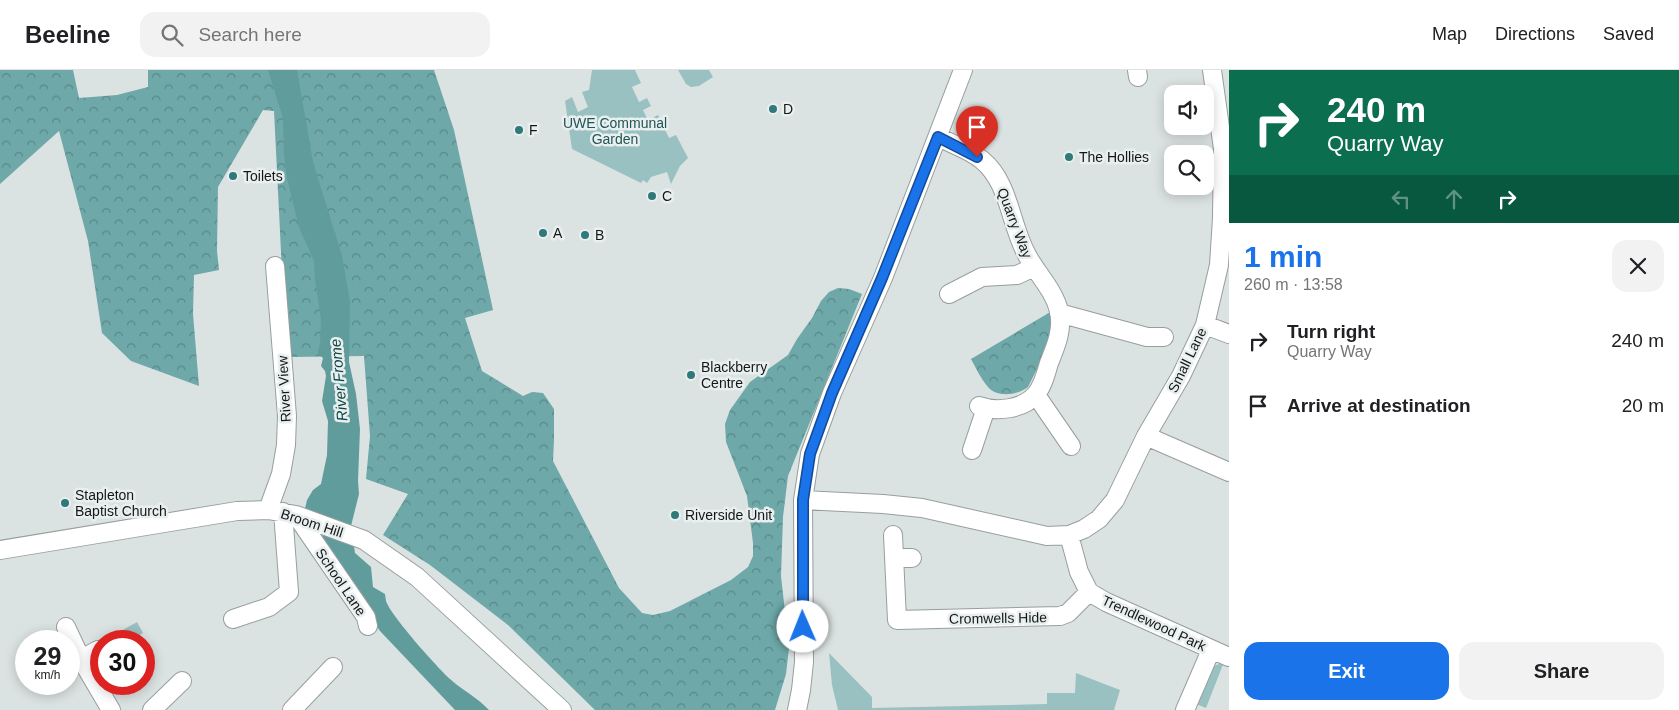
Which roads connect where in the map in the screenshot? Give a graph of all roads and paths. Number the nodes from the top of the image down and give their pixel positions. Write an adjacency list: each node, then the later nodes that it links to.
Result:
1 (963, 70): 3 (street)
2 (1219, 75): 8 (street, Small Lane)
3 (938, 137): 5 (street, Quarry Way); 16 (street)
4 (275, 266): 17 (street, River View)
5 (1034, 267): 6 (street); 7 (street, Quarry Way)
6 (949, 294)
7 (1059, 313): 10 (street); 11 (street, Quarry Way)
8 (1205, 325): 9 (street); 12 (street, Small Lane)
9 (1229, 334)
10 (1164, 337)
11 (1036, 395): 13 (street); 14 (street)
12 (1146, 436): 15 (street); 19 (street)
13 (1071, 446)
14 (972, 450)
15 (1229, 472)
16 (803, 500): 19 (street); 37 (street)
17 (288, 514): 20 (street, Broom Hill); 24 (street); 25 (street, School Lane); 36 (street, Broom Hill)
18 (893, 535): 21 (street, Cromwells Hide)
19 (1070, 535): 23 (street, Trendlewood Park)
20 (0, 550)
21 (894, 558): 22 (street); 23 (street, Cromwells Hide)
22 (912, 558)
23 (1089, 592): 27 (street, Trendlewood Park)
24 (233, 618)
25 (368, 626)
26 (66, 627): 30 (street)
27 (1211, 650): 29 (street, Trendlewood Park); 38 (street)
28 (90, 654): 30 (street)
29 (1229, 657)
30 (81, 659): 33 (street)
31 (333, 668): 35 (street)
32 (182, 682): 34 (street)
33 (111, 710)
34 (152, 710)
35 (292, 710)
36 (562, 710)
37 (797, 710)
38 (1185, 710)

